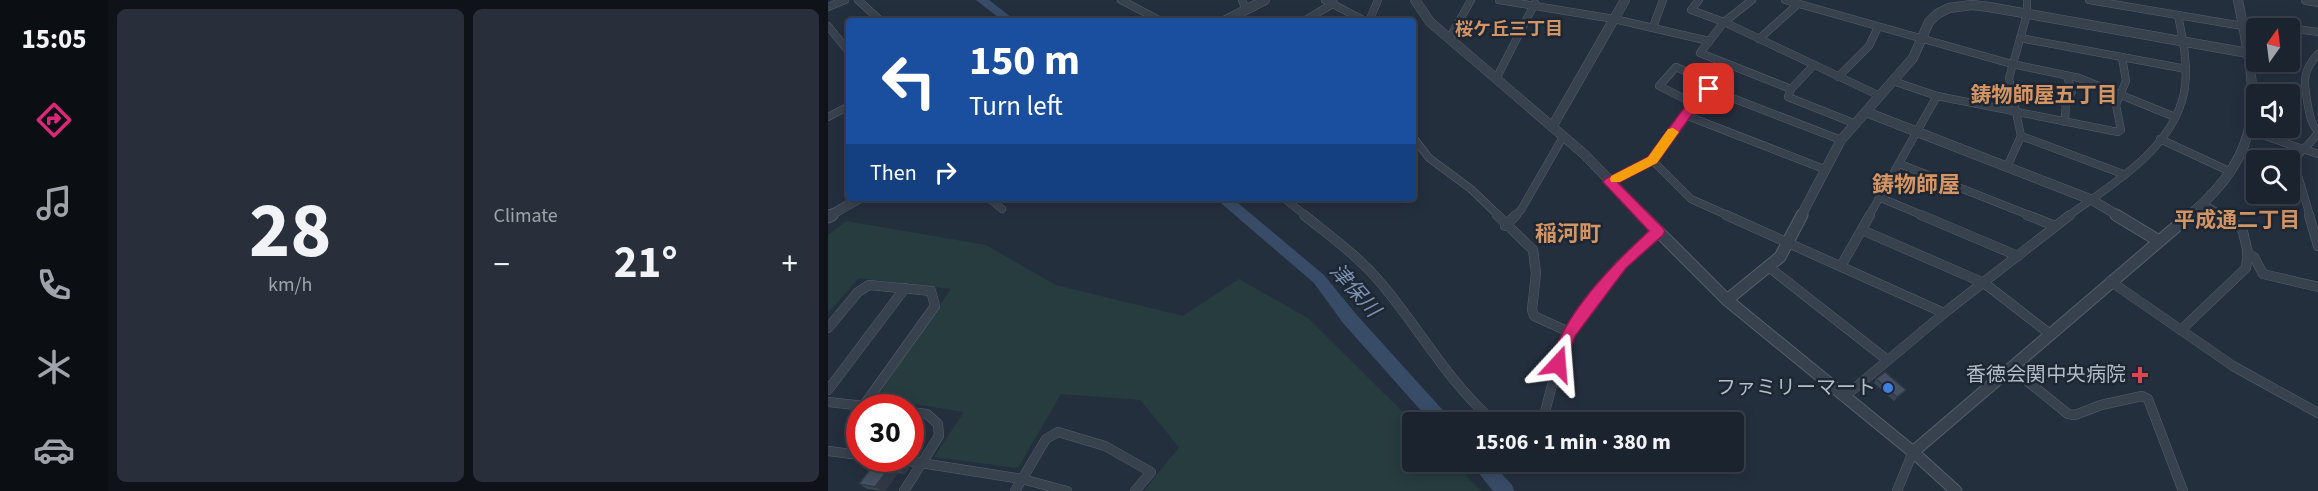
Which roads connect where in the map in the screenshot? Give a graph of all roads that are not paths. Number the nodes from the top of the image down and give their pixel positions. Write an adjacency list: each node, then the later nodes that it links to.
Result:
1 (845, 0): 26 (street)
2 (858, 0): 30 (street)
3 (1121, 0): 31 (street)
4 (1242, 0): 27 (street)
5 (1265, 0): 27 (street)
6 (1325, 0): 20 (street)
7 (1378, 0): 35 (street)
8 (1414, 0): 46 (street)
9 (1471, 0): 46 (street)
10 (1499, 0): 22 (street)
11 (1625, 0): 36 (street)
12 (1663, 0): 40 (street)
13 (1699, 0): 37 (street)
14 (1752, 0): 37 (street)
15 (1785, 0): 25 (street)
16 (2027, 0): 28 (street)
17 (2090, 0): 29 (street)
18 (2238, 0): 39 (street)
19 (2306, 0): 21 (street)
20 (1335, 2): 33 (street); 34 (street)
21 (2318, 2)
22 (1535, 3): 36 (street); 61 (street)
23 (1809, 3): 25 (street); 41 (street)
24 (1956, 3): 28 (street); 48 (street)
25 (1798, 4): 47 (street)
26 (828, 7)
27 (1250, 8): 32 (street)
28 (2027, 14): 45 (street); 50 (street)
29 (2178, 15): 39 (street); 50 (street)
30 (878, 18)
31 (1155, 18)
32 (1242, 18)
33 (1314, 18)
34 (1362, 18)
35 (1369, 18)
36 (1614, 19): 40 (street); 77 (street)
37 (1725, 22): 47 (street); 49 (street)
38 (828, 26): 51 (street)
39 (2243, 26): 44 (street)
40 (1653, 27): 49 (street)
41 (1878, 27): 48 (street); 60 (street)
42 (2300, 31): 43 (street)
43 (2318, 32)
44 (2246, 35)
45 (2020, 38): 54 (street); 55 (street)
46 (1449, 39): 61 (street)
47 (1759, 39): 56 (street)
48 (1922, 39): 55 (street); 62 (street)
49 (1708, 41): 57 (street)
50 (2183, 42): 52 (street); 58 (street)
51 (846, 48)
52 (2246, 53)
53 (2318, 54): 86 (street)
54 (2122, 57): 58 (street); 65 (street)
55 (2012, 63): 59 (street); 70 (street)
56 (1814, 65): 60 (street); 64 (street)
57 (1731, 66): 63 (street); 64 (street)
58 (2186, 69): 74 (street)
59 (2067, 76): 65 (street); 75 (street)
60 (1838, 77): 66 (street)
61 (1496, 79): 77 (street)
62 (1893, 81): 66 (street); 67 (street)
63 (1712, 86): 68 (street); 68 (street); 84 (street)
64 (1791, 89): 76 (street)
65 (2120, 95): 74 (street); 75 (street)
66 (1880, 96): 71 (street)
67 (1937, 96): 70 (street); 78 (street)
68 (1695, 104): 72 (street)
69 (846, 108): 73 (street)
70 (2016, 110): 75 (street); 79 (street)
71 (1866, 112): 76 (street); 78 (street)
72 (1685, 114): 88 (street); 91 (street)
73 (828, 117)
74 (2175, 117): 83 (street)
75 (2065, 122)
76 (1856, 124): 84 (street)
77 (1552, 127): 80 (street)
78 (1918, 132): 89 (street); 90 (street)
79 (2021, 136): 90 (street); 93 (street)
80 (1563, 137): 94 (street); 103 (street)
81 (2247, 138): 92 (street)
82 (2270, 138): 86 (street)
83 (2160, 139): 92 (street); 93 (street)
84 (1841, 140): 91 (street)
85 (1416, 141): 103 (street)
86 (2301, 149): 87 (street); 109 (street)
87 (2318, 154)
88 (1652, 160): 94 (street); 108 (street)
89 (1900, 164): 95 (street); 104 (street)
90 (2007, 167): 96 (street)
91 (1824, 169): 108 (street)
92 (2230, 172): 100 (street)
93 (2123, 174): 96 (street)
94 (1610, 182): 106 (street)
95 (1881, 198): 105 (street); 111 (street)
96 (2092, 200): 104 (street); 107 (street)
97 (855, 201): 102 (street)
98 (993, 201): 101 (street)
99 (1288, 201): 131 (street)
100 (2203, 204): 107 (street); 110 (street)
101 (1002, 209)
102 (828, 217)
103 (1505, 226): 122 (street)
104 (2055, 226): 111 (street)
105 (1862, 230): 112 (street); 115 (street)
106 (1658, 231): 118 (street); 122 (street)
107 (2159, 241): 114 (street)
108 (1789, 243): 112 (street); 113 (street)
109 (2318, 246)
110 (2247, 254): 117 (street); 121 (street)
111 (2018, 256): 115 (street)
112 (1841, 266): 119 (street)
113 (1770, 268): 118 (street); 124 (street)
114 (2110, 281): 121 (street); 123 (street)
115 (1984, 283): 119 (street); 123 (street)
116 (905, 288): 120 (street); 126 (street); 127 (street)
117 (2318, 288)
118 (1727, 300): 128 (street)
119 (1944, 313): 124 (street)
120 (828, 328)
121 (2181, 330): 133 (street)
122 (1569, 332): 132 (street)
123 (2050, 334): 125 (street)
124 (1886, 359): 128 (street)
125 (2011, 368): 136 (street); 148 (street)
126 (828, 390)
127 (872, 394)
128 (1844, 397): 136 (street)
129 (828, 402): 130 (street)
130 (846, 404)
131 (1482, 412)
132 (1545, 412)
133 (2318, 413)
134 (924, 414): 138 (street)
135 (828, 451): 137 (street)
136 (1913, 452): 146 (street); 147 (street)
137 (846, 453)
138 (924, 460)
139 (924, 462): 141 (street)
140 (916, 472): 142 (street)
141 (1022, 479): 143 (street); 144 (street); 145 (street)
142 (904, 491)
143 (1015, 491)
144 (1067, 491)
145 (1135, 491)
146 (1897, 491)
147 (1956, 491)
148 (2183, 491)

